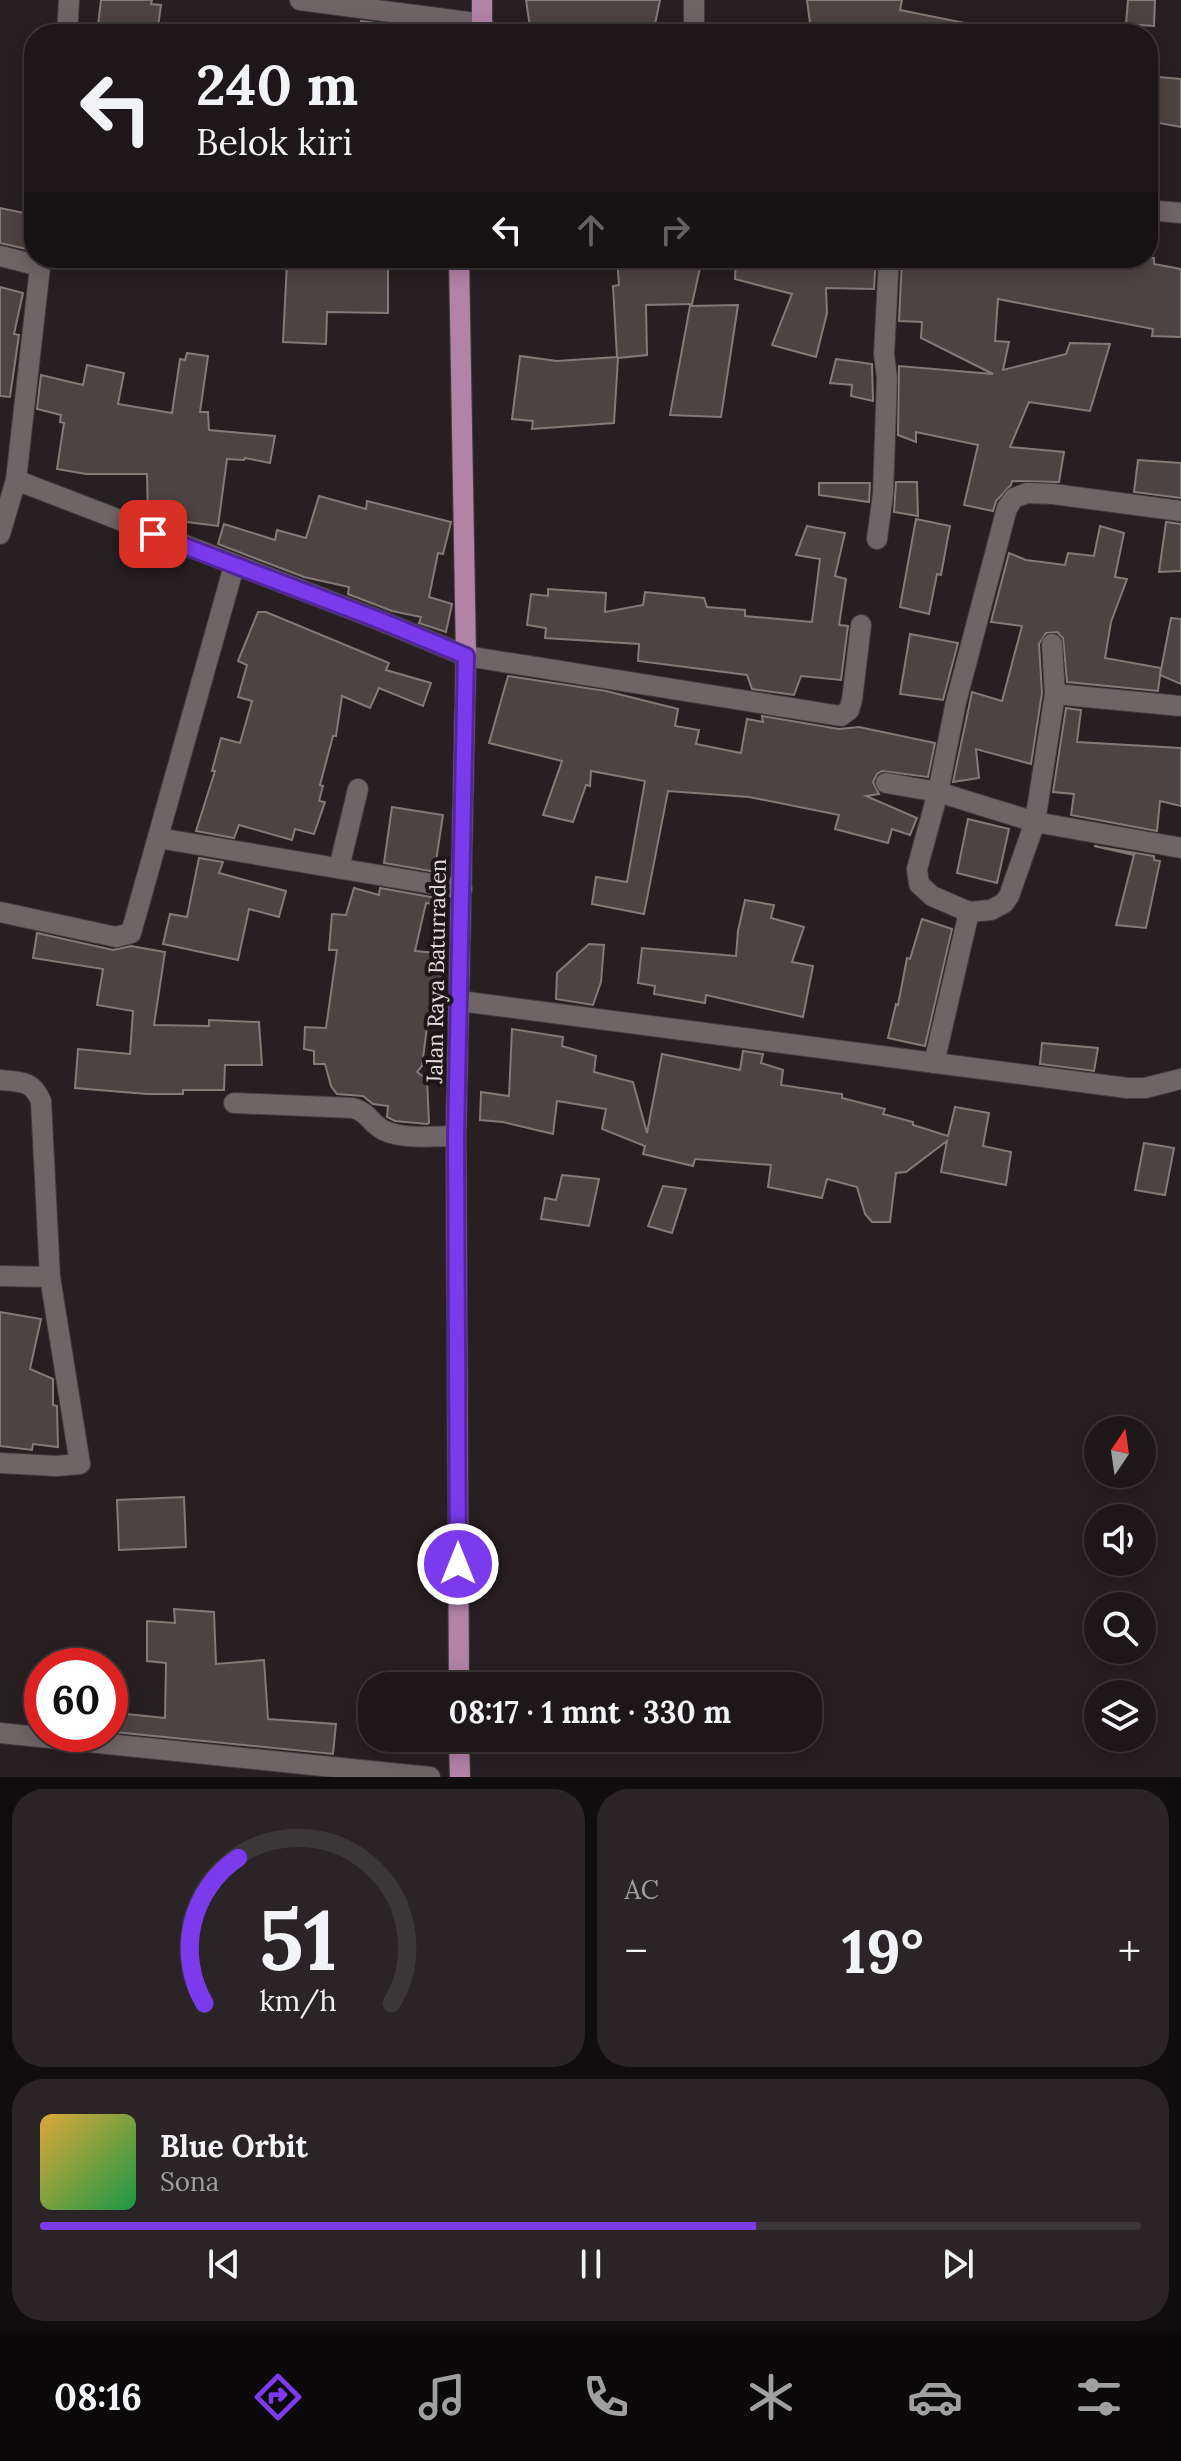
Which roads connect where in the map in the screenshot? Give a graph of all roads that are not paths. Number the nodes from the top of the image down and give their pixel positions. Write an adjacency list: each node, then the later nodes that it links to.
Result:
1 (69, 0): 5 (street)
2 (300, 0): 6 (street)
3 (482, 0): 7 (main road)
4 (694, 0): 8 (street)
5 (68, 24)
6 (451, 24)
7 (482, 24)
8 (694, 24)
9 (1158, 211): 10 (street)
10 (1181, 213)
11 (0, 256): 12 (street)
12 (24, 260)
13 (40, 268): 16 (street)
14 (459, 268): 23 (main road, Jalan Raya Baturraden)
15 (888, 268): 19 (street)
16 (16, 480): 18 (street); 20 (street)
17 (1181, 511): 28 (street)
18 (0, 534)
19 (877, 539)
20 (234, 566): 23 (street); 30 (street)
21 (861, 625): 23 (street)
22 (1052, 644): 24 (street)
23 (466, 656): 33 (main road, Jalan Raya Baturraden)
24 (1055, 694): 25 (street); 29 (street)
25 (1181, 706)
26 (886, 783): 28 (street)
27 (358, 789): 32 (street)
28 (938, 792): 29 (street); 35 (street)
29 (1035, 822): 31 (street); 35 (street)
30 (158, 838): 32 (street); 34 (street)
31 (1181, 848)
32 (339, 868): 33 (street)
33 (462, 889): 36 (main road, Jalan Raya Baturraden)
34 (0, 912)
35 (969, 912): 37 (street)
36 (460, 1001): 37 (street); 41 (main road, Jalan Raya Baturraden)
37 (934, 1063): 38 (street)
38 (1181, 1079)
39 (0, 1080): 43 (street)
40 (234, 1103): 41 (street)
41 (456, 1136): 45 (main road, Jalan Raya Baturraden)
42 (0, 1276): 43 (street)
43 (50, 1277): 44 (street)
44 (0, 1463)
45 (459, 1672)
46 (0, 1733): 48 (street)
47 (459, 1752): 49 (main road)
48 (430, 1777)
49 (460, 1777)

